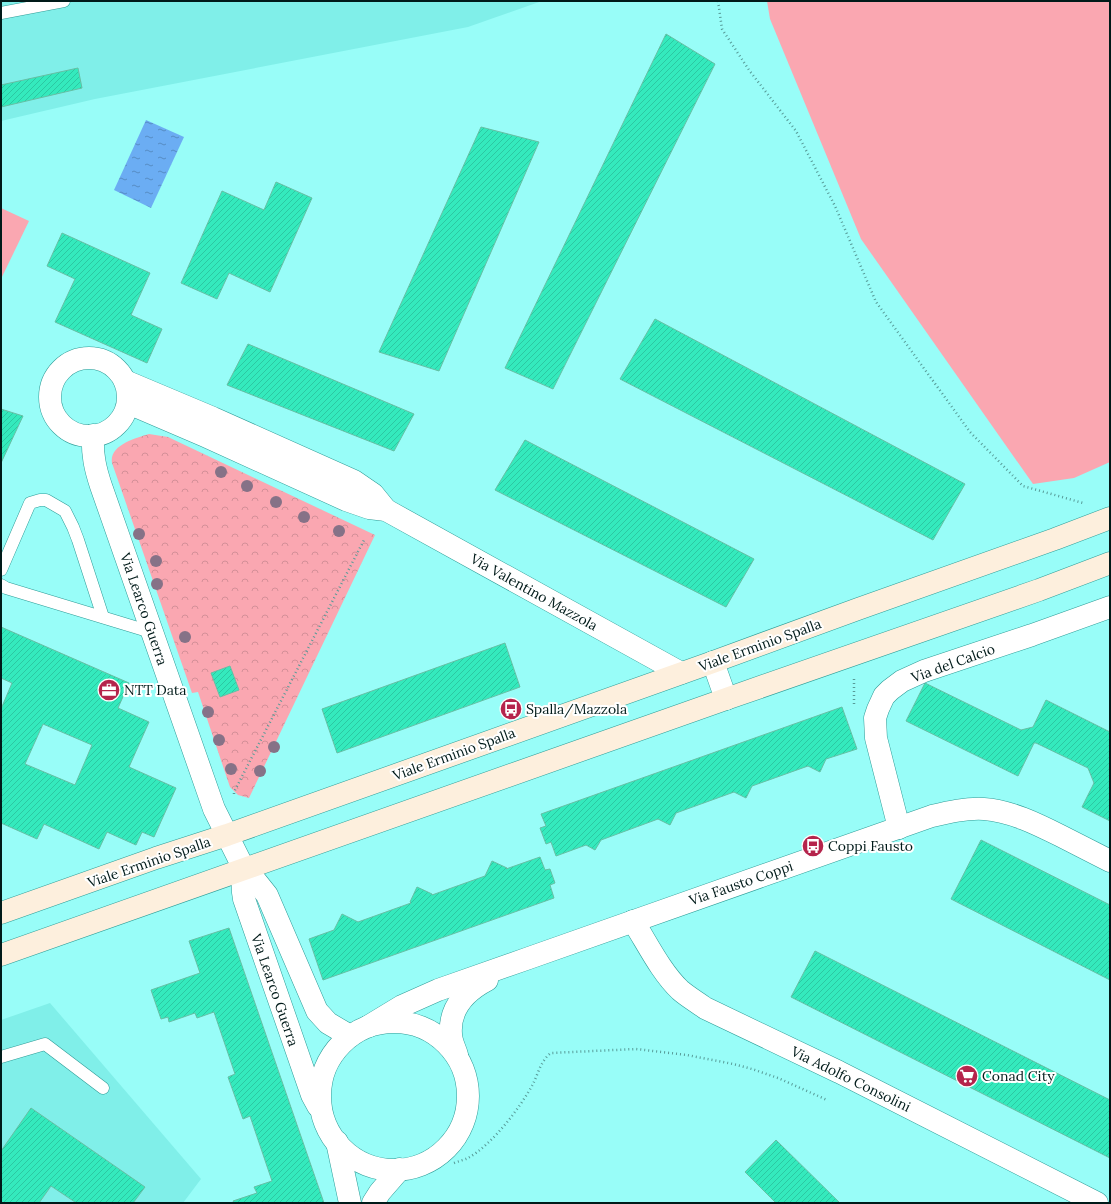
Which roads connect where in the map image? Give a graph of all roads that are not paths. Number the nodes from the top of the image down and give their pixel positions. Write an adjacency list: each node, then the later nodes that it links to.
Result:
1 (64, 1): 2 (lane)
2 (12, 6): 3 (lane)
3 (1, 14)
4 (125, 381): 5 (street); 6 (street, Via Valentino Mazzola); 7 (street)
5 (128, 403): 6 (street, Via Valentino Mazzola); 7 (street)
6 (199, 423): 16 (street, Via Valentino Mazzola)
7 (93, 435): 14 (street, Via Learco Guerra)
8 (1110, 518): 15 (main road, Viale Erminio Spalla)
9 (1110, 563): 17 (main road)
10 (1, 570): 13 (lane)
11 (1, 585): 13 (lane)
12 (1110, 607): 18 (street, Via del Calcio)
13 (103, 616): 14 (lane)
14 (151, 632): 19 (street, Via Learco Guerra)
15 (713, 662): 16 (main road, Viale Erminio Spalla); 17 (street)
16 (681, 673): 19 (main road, Viale Erminio Spalla)
17 (726, 699): 21 (main road)
18 (900, 828): 20 (street, Via Fausto Coppi); 23 (street, Via Fausto Coppi)
19 (227, 835): 21 (street, Via Learco Guerra); 22 (main road, Viale Erminio Spalla)
20 (1110, 861)
21 (244, 869): 24 (main road); 26 (street, Via Learco Guerra); 30 (street, Via Learco Guerra)
22 (1, 913)
23 (633, 921): 25 (street, Via Fausto Coppi); 35 (street, Via Adolfo Consolini)
24 (1, 955)
25 (529, 958): 26 (street, Via Fausto Coppi); 28 (street, Via Fausto Coppi)
26 (360, 1031): 28 (street); 30 (street, Via Fausto Coppi)
27 (1, 1057): 29 (lane)
28 (458, 1058): 32 (street, Via Fausto Coppi)
29 (103, 1088)
30 (320, 1108): 31 (street)
31 (337, 1142): 32 (street, Via Fausto Coppi); 33 (street)
32 (400, 1169): 34 (street)
33 (350, 1203)
34 (373, 1203)
35 (1097, 1203)

